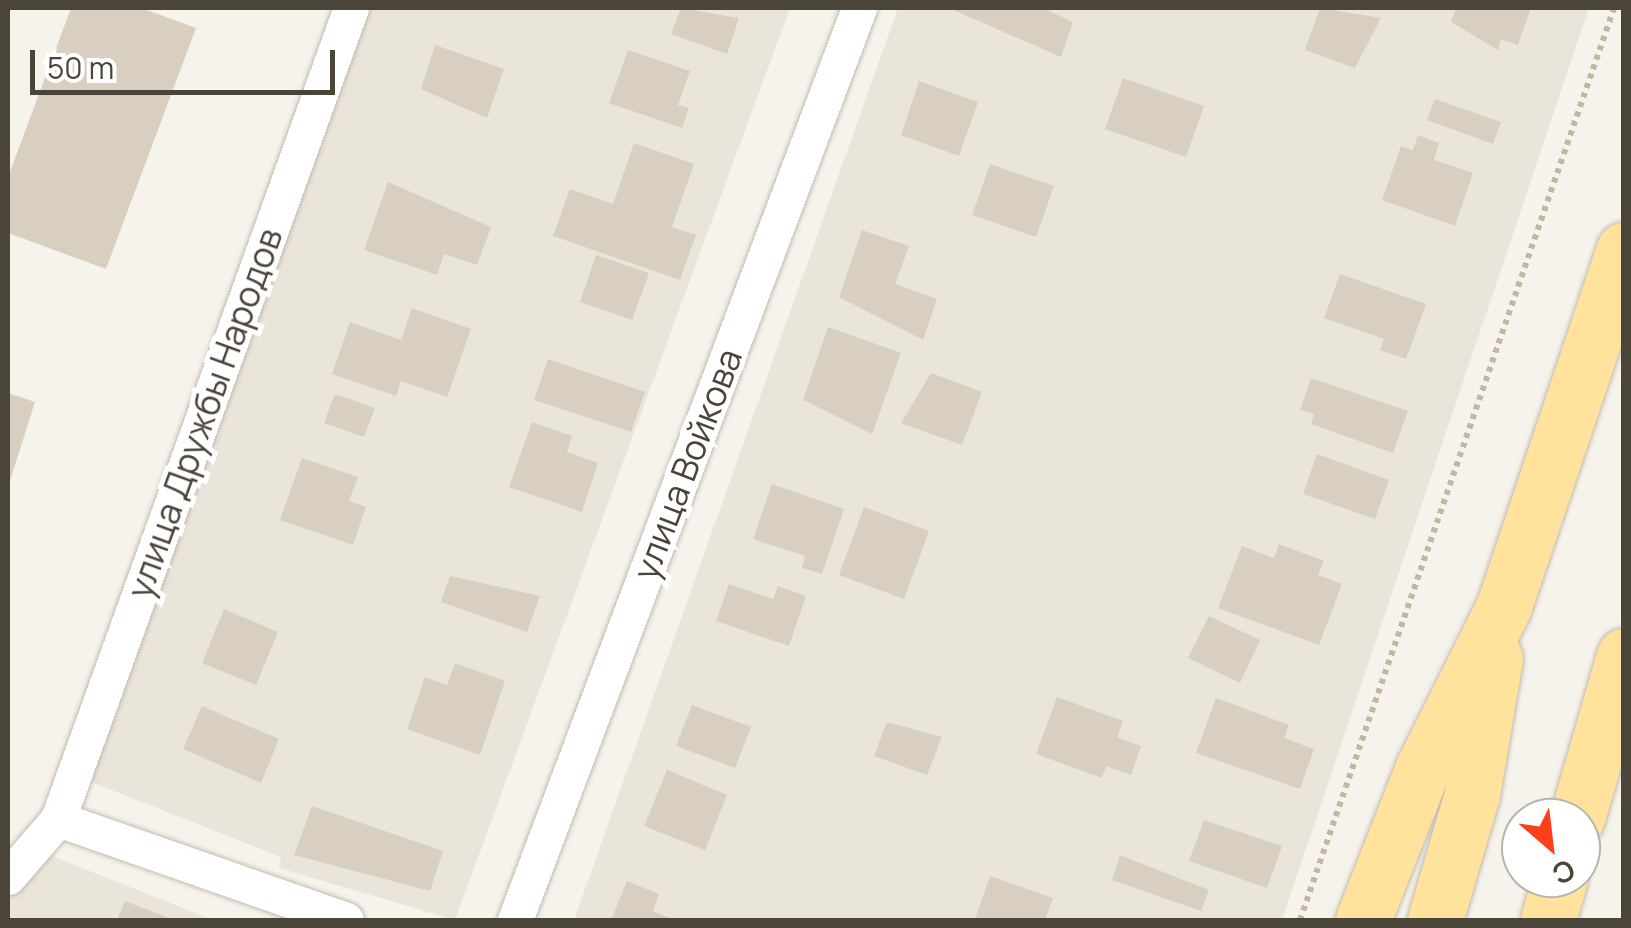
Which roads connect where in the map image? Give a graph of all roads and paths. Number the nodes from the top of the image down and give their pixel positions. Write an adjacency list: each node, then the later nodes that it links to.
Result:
1 (350, 8): 8 (street, улица Дружбы Народов)
2 (859, 8): 11 (street, улица Войкова)
3 (1614, 8): 12 (path)
4 (1624, 250): 5 (main road)
5 (1504, 606): 13 (main road); 14 (main road)
6 (1624, 656): 7 (main road)
7 (1583, 798)
8 (58, 820): 9 (street, улица Дружбы Народов); 10 (street)
9 (8, 877)
10 (346, 920)
11 (515, 920)
12 (1300, 920)
13 (1363, 920)
14 (1435, 920)

